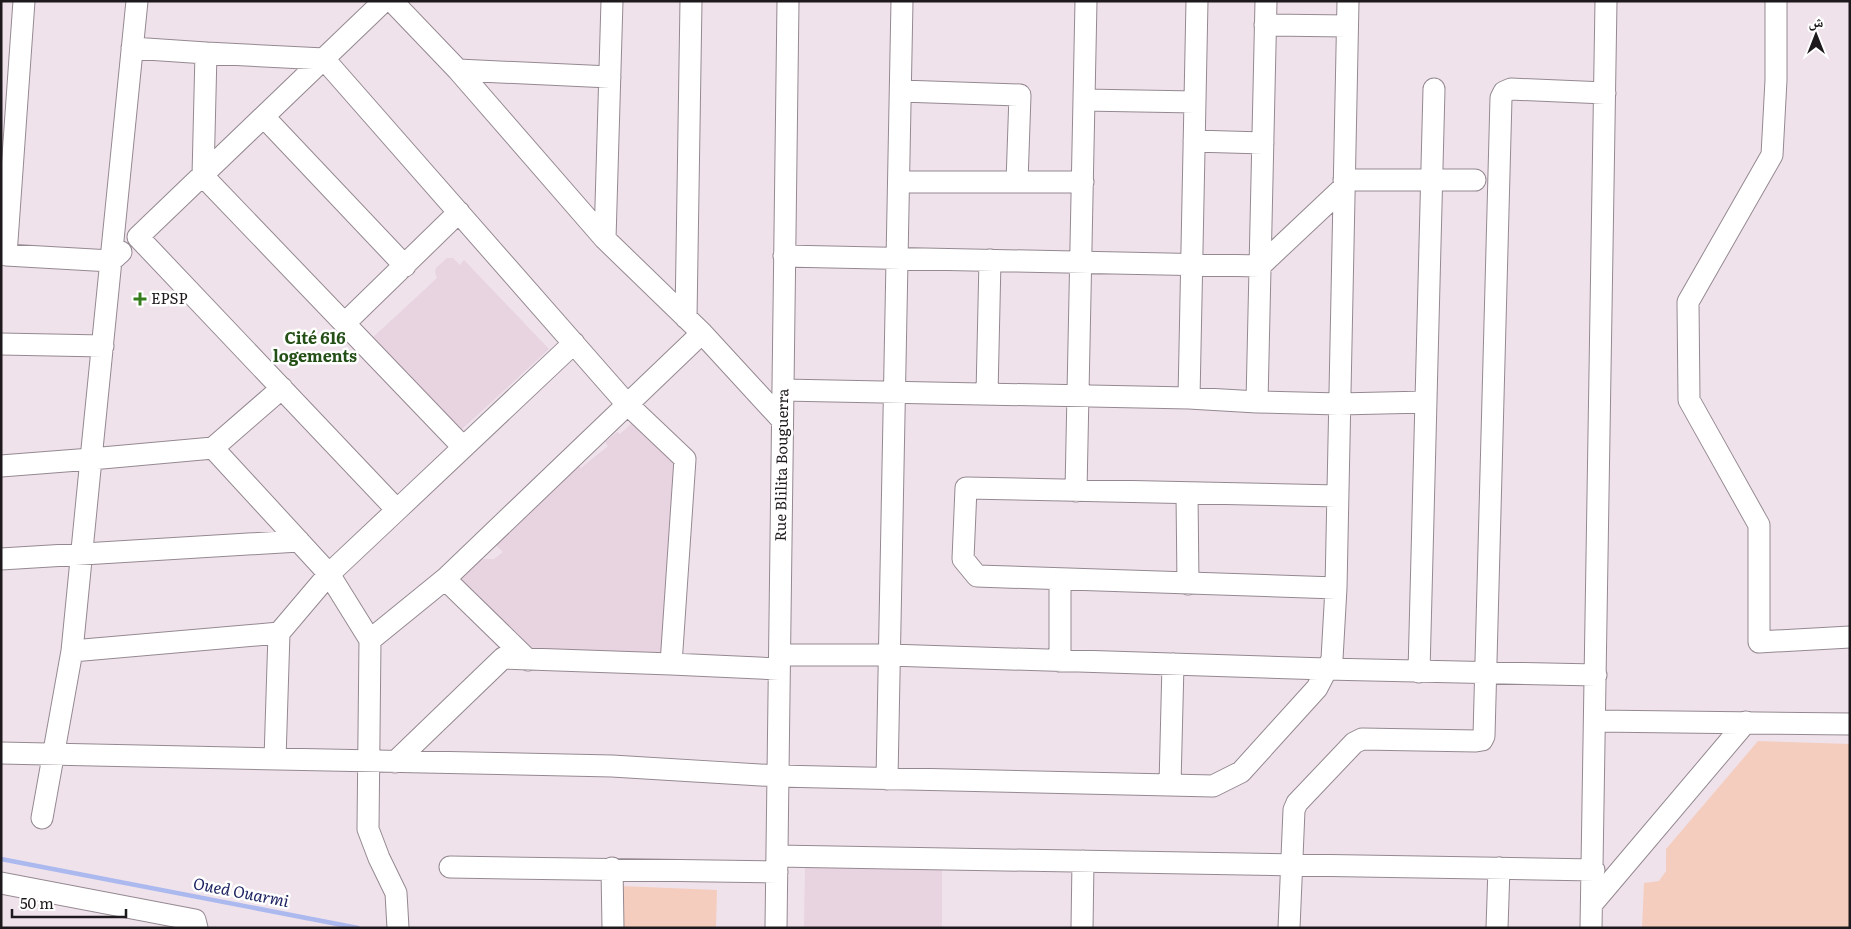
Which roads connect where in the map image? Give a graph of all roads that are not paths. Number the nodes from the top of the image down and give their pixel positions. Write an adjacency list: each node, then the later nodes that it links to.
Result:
1 (24, 1): 17 (street)
2 (137, 1): 18 (street)
3 (384, 1): 20 (street)
4 (392, 1): 21 (street)
5 (612, 1): 22 (street)
6 (692, 1): 50 (street)
7 (788, 1): 42 (street, Rue Blilita Bouguerra)
8 (902, 1): 24 (street)
9 (1086, 1): 26 (street)
10 (1197, 1): 27 (street)
11 (1266, 1): 15 (street)
12 (1348, 1): 16 (street)
13 (1606, 1): 25 (street)
14 (1776, 1): 84 (street)
15 (1265, 24): 16 (street); 30 (street)
16 (1347, 26): 37 (street)
17 (11, 47): 41 (street)
18 (132, 48): 19 (street); 44 (street)
19 (206, 53): 20 (street); 31 (street)
20 (324, 59): 28 (street); 38 (street)
21 (458, 70): 22 (street); 40 (street)
22 (610, 77): 40 (street)
23 (1434, 89): 32 (street)
24 (900, 91): 34 (street); 35 (street)
25 (1605, 93): 95 (street); 96 (street)
26 (1084, 100): 27 (street); 36 (street)
27 (1195, 102): 29 (street)
28 (264, 117): 31 (street); 48 (street)
29 (1194, 141): 30 (street); 47 (street)
30 (1263, 143): 49 (street)
31 (204, 176): 39 (street); 51 (street)
32 (1432, 179): 33 (street); 37 (street); 63 (street)
33 (1475, 180)
34 (899, 182): 35 (street); 43 (street)
35 (1017, 182): 36 (street)
36 (1083, 182): 46 (street)
37 (1344, 183): 49 (street); 65 (street)
38 (459, 212): 48 (street); 53 (street)
39 (138, 237): 44 (street); 56 (street)
40 (605, 239): 50 (street)
41 (3, 255): 44 (street)
42 (784, 256): 43 (street); 57 (street, Rue Blilita Bouguerra)
43 (897, 258): 45 (street); 58 (street)
44 (111, 260): 55 (street)
45 (990, 260): 46 (street); 59 (street)
46 (1081, 262): 47 (street); 60 (street)
47 (1192, 264): 49 (street); 61 (street)
48 (405, 266): 51 (street)
49 (1260, 266): 62 (street)
50 (686, 318): 52 (street)
51 (345, 323): 67 (street)
52 (702, 333): 64 (street); 66 (street)
53 (574, 343): 64 (street); 67 (street)
54 (1, 344): 55 (street)
55 (102, 346): 69 (street)
56 (282, 388): 68 (street); 74 (street)
57 (783, 390): 58 (street); 66 (street, Rue Blilita Bouguerra)
58 (894, 392): 59 (street); 88 (street)
59 (987, 394): 60 (street)
60 (1078, 396): 61 (street); 71 (street)
61 (1189, 398): 62 (street)
62 (1257, 402): 65 (street)
63 (1426, 402): 65 (street); 94 (street)
64 (626, 403): 79 (street); 91 (street)
65 (1339, 404): 73 (street)
66 (782, 420): 90 (street, Rue Blilita Bouguerra)
67 (463, 447): 74 (street)
68 (214, 448): 69 (street); 75 (street)
69 (92, 459): 70 (street); 76 (street)
70 (1, 466)
71 (1076, 491): 72 (street); 80 (street)
72 (1187, 493): 73 (street); 81 (street)
73 (1337, 496): 82 (street)
74 (397, 510): 78 (street)
75 (299, 541): 76 (street); 78 (street)
76 (82, 555): 77 (street); 86 (street)
77 (1, 559)
78 (329, 574): 83 (street); 85 (street)
79 (445, 579): 85 (street); 87 (street)
80 (1060, 579): 81 (street); 89 (street)
81 (1188, 584): 82 (street)
82 (1336, 588): 93 (street)
83 (279, 633): 86 (street); 102 (street)
84 (1850, 637)
85 (370, 640): 103 (street)
86 (72, 651): 101 (street)
87 (515, 655): 91 (street); 104 (street)
88 (889, 655): 89 (street); 90 (street); 106 (street)
89 (1060, 661): 92 (street)
90 (779, 662): 91 (street); 105 (street, Rue Blilita Bouguerra)
91 (671, 664)
92 (1173, 664): 93 (street); 107 (street)
93 (1326, 670): 94 (street); 107 (street)
94 (1419, 672): 95 (street)
95 (1487, 673): 96 (street); 111 (street)
96 (1596, 675): 97 (street)
97 (1596, 721): 98 (street); 115 (street)
98 (1746, 722): 99 (street); 117 (street)
99 (1850, 724)
100 (1, 753): 101 (street)
101 (54, 754): 102 (street); 108 (street)
102 (275, 759): 103 (street)
103 (369, 761): 104 (street); 118 (street)
104 (395, 762): 105 (street)
105 (778, 776): 106 (street); 110 (street, Rue Blilita Bouguerra)
106 (887, 779): 107 (street)
107 (1170, 786)
108 (42, 818)
109 (1083, 861): 110 (street); 111 (street); 122 (street)
110 (777, 864): 113 (street); 121 (street, Rue Blilita Bouguerra)
111 (1291, 865): 114 (street); 123 (street)
112 (450, 867): 113 (street)
113 (612, 868): 120 (street)
114 (1499, 868): 115 (street); 124 (street)
115 (1594, 870): 117 (street)
116 (1, 883): 119 (street)
117 (1592, 904): 125 (street)
118 (398, 920)
119 (197, 928)
120 (613, 928)
121 (776, 928)
122 (1082, 928)
123 (1289, 928)
124 (1497, 928)
125 (1591, 928)

